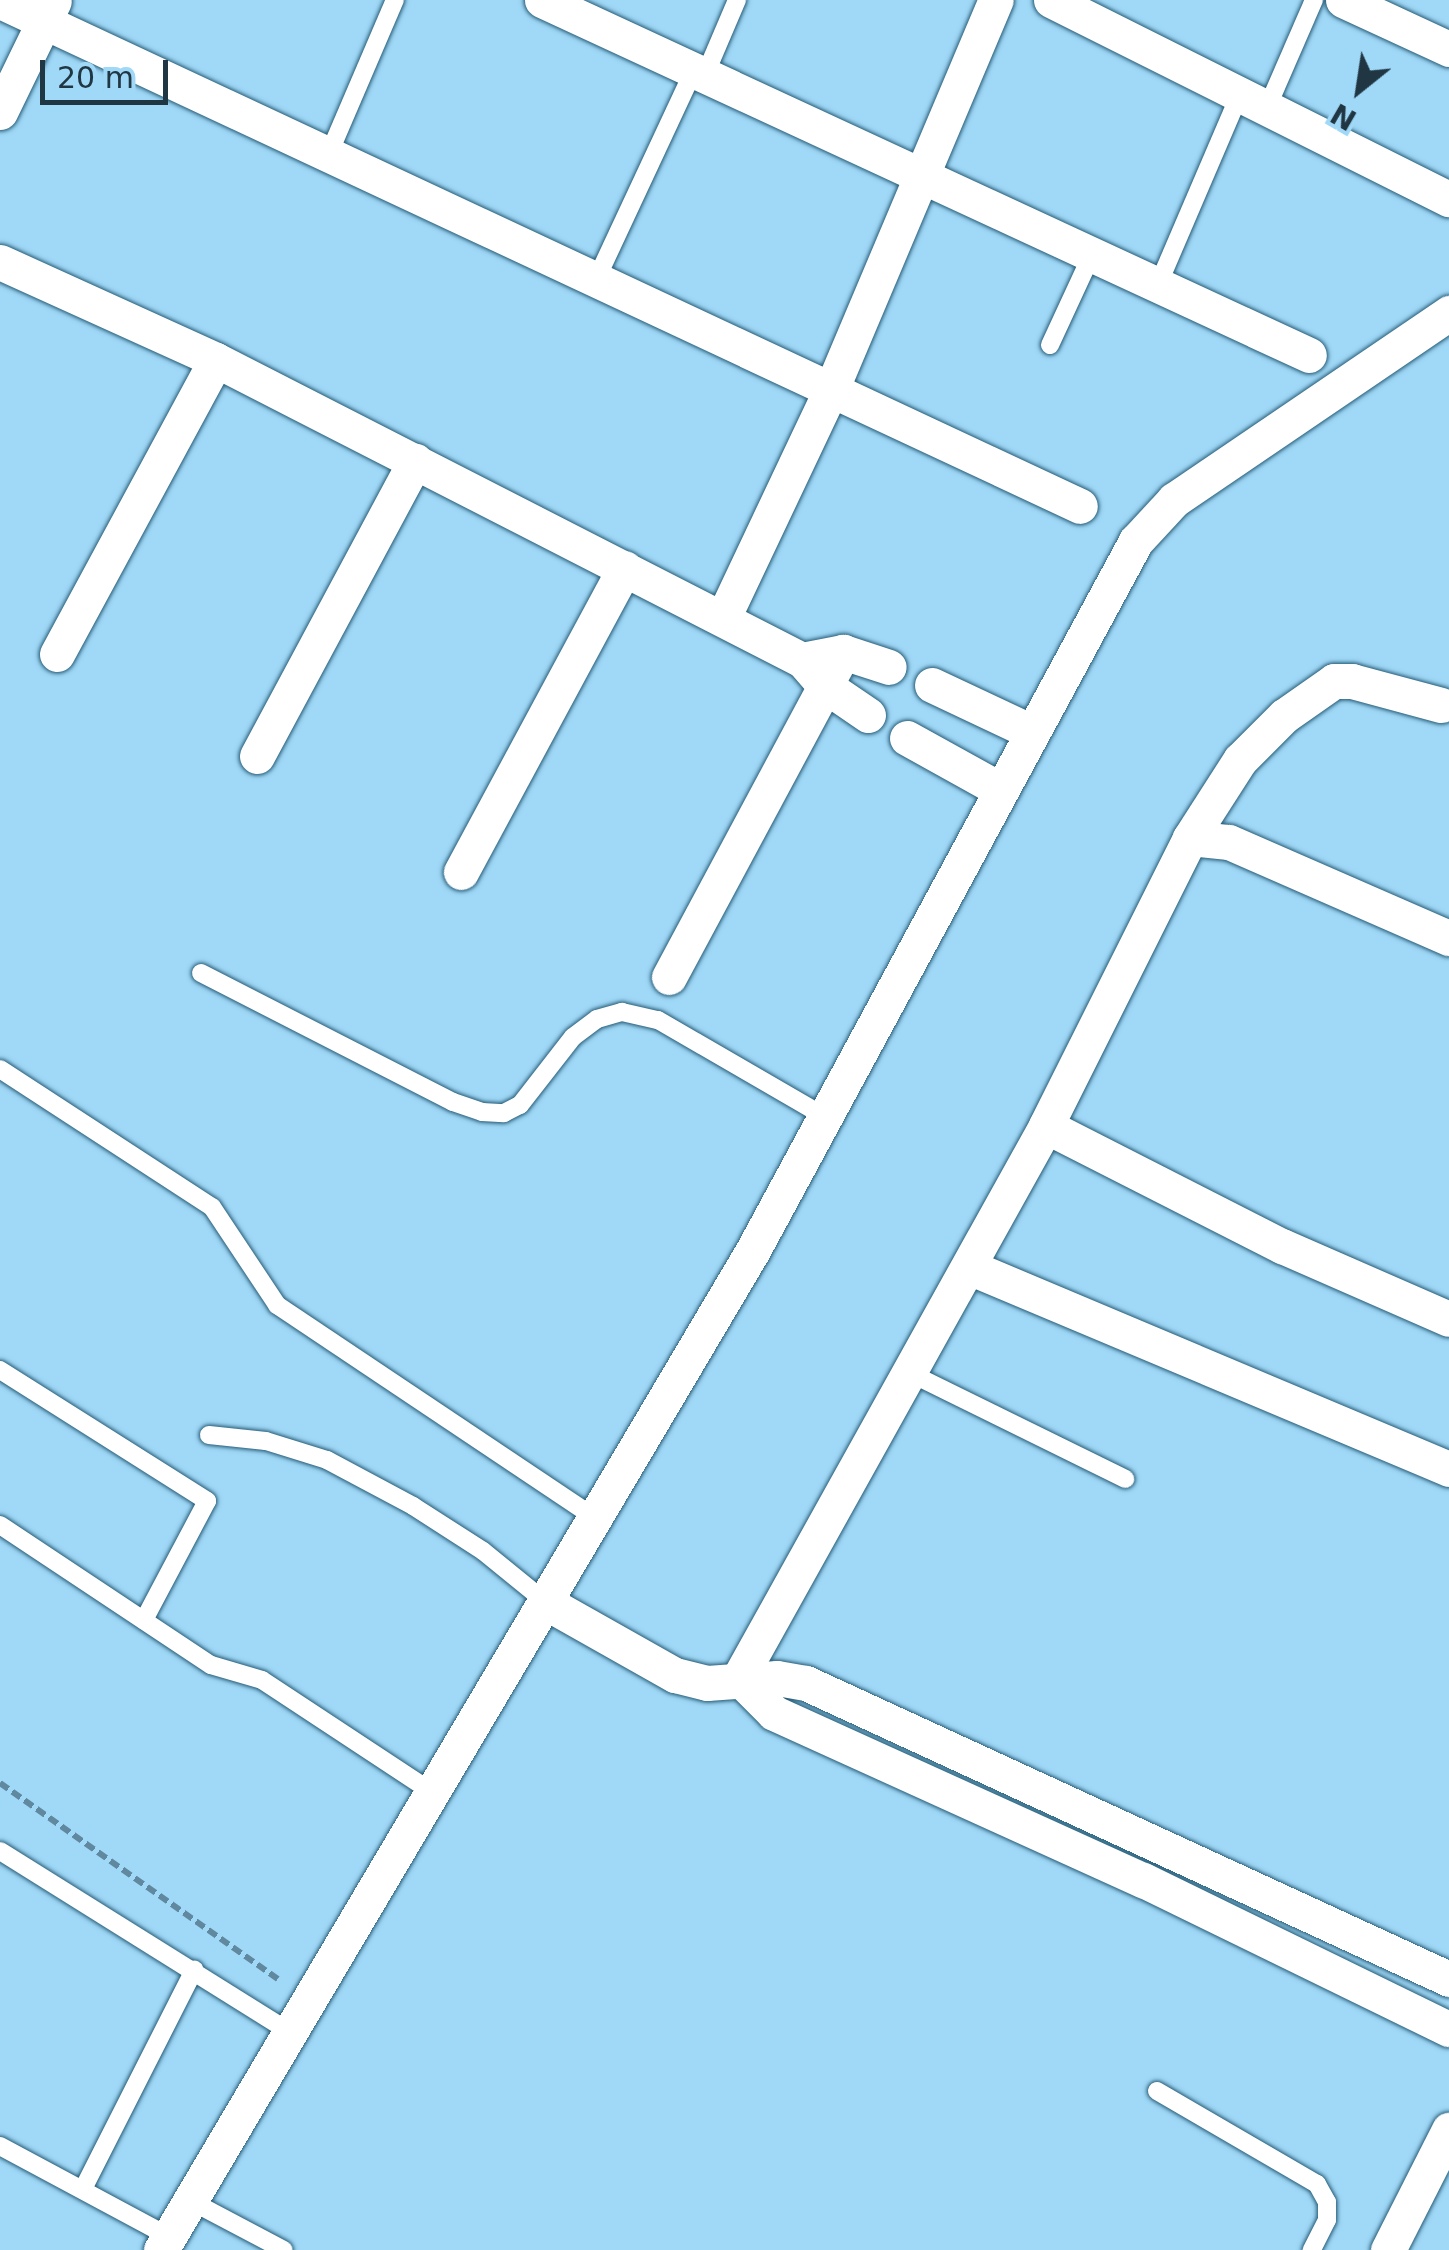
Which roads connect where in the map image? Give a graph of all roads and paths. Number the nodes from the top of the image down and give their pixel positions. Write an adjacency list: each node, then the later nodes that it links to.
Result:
1 (396, 0): 14 (lane)
2 (542, 0): 11 (street)
3 (738, 0): 11 (lane)
4 (996, 0): 15 (street)
5 (1051, 0): 12 (street)
6 (1314, 0): 12 (lane)
7 (1343, 0): 10 (street)
8 (0, 1): 9 (street)
9 (49, 11): 13 (street); 14 (street)
10 (1449, 49)
11 (700, 73): 15 (street); 19 (lane)
12 (1253, 101): 16 (street); 20 (lane)
13 (0, 112)
14 (328, 156): 19 (street)
15 (923, 176): 17 (street); 26 (street)
16 (1449, 199)
17 (1092, 254): 20 (street); 23 (lane)
18 (0, 262): 25 (street)
19 (596, 280): 26 (street)
20 (1158, 285): 24 (street)
21 (1449, 313): 22 (street)
22 (1434, 340): 37 (street)
23 (1050, 344)
24 (1308, 355)
25 (216, 360): 27 (street); 31 (street)
26 (831, 390): 28 (street); 30 (street)
27 (416, 461): 29 (street); 39 (street)
28 (1080, 506)
29 (626, 568): 30 (street); 42 (street)
30 (723, 618): 33 (street)
31 (57, 654)
32 (889, 667): 33 (street)
33 (813, 673): 36 (street); 45 (street)
34 (932, 685): 37 (street)
35 (1441, 705): 41 (street)
36 (868, 715)
37 (1032, 732): 40 (street)
38 (907, 738): 40 (street)
39 (257, 756)
40 (1001, 790): 47 (street)
41 (1190, 838): 43 (street); 48 (street)
42 (461, 872)
43 (1449, 938)
44 (201, 972): 47 (lane)
45 (669, 977)
46 (0, 1070): 56 (lane)
47 (828, 1118): 56 (street)
48 (1046, 1126): 49 (street); 50 (street)
49 (970, 1267): 52 (street); 54 (street)
50 (1449, 1319)
51 (0, 1370): 59 (lane)
52 (910, 1373): 55 (lane); 60 (street)
53 (209, 1435): 58 (lane)
54 (1449, 1470)
55 (1125, 1479)
56 (595, 1518): 58 (street)
57 (0, 1525): 59 (lane)
58 (547, 1602): 60 (street); 62 (street)
59 (144, 1620): 62 (lane)
60 (739, 1678): 65 (street); 67 (street)
61 (0, 1783): 66 (path)
62 (432, 1792): 66 (street)
63 (0, 1851): 64 (lane)
64 (194, 1970): 68 (lane); 72 (lane)
65 (1449, 1979)
66 (308, 2000): 68 (street)
67 (1449, 2029)
68 (288, 2031): 73 (street)
69 (1156, 2091): 76 (lane)
70 (1449, 2130): 77 (street)
71 (0, 2146): 72 (lane)
72 (84, 2189): 74 (lane)
73 (189, 2200): 74 (street); 75 (lane)
74 (165, 2243)
75 (284, 2250)
76 (1312, 2250)
77 (1388, 2250)

